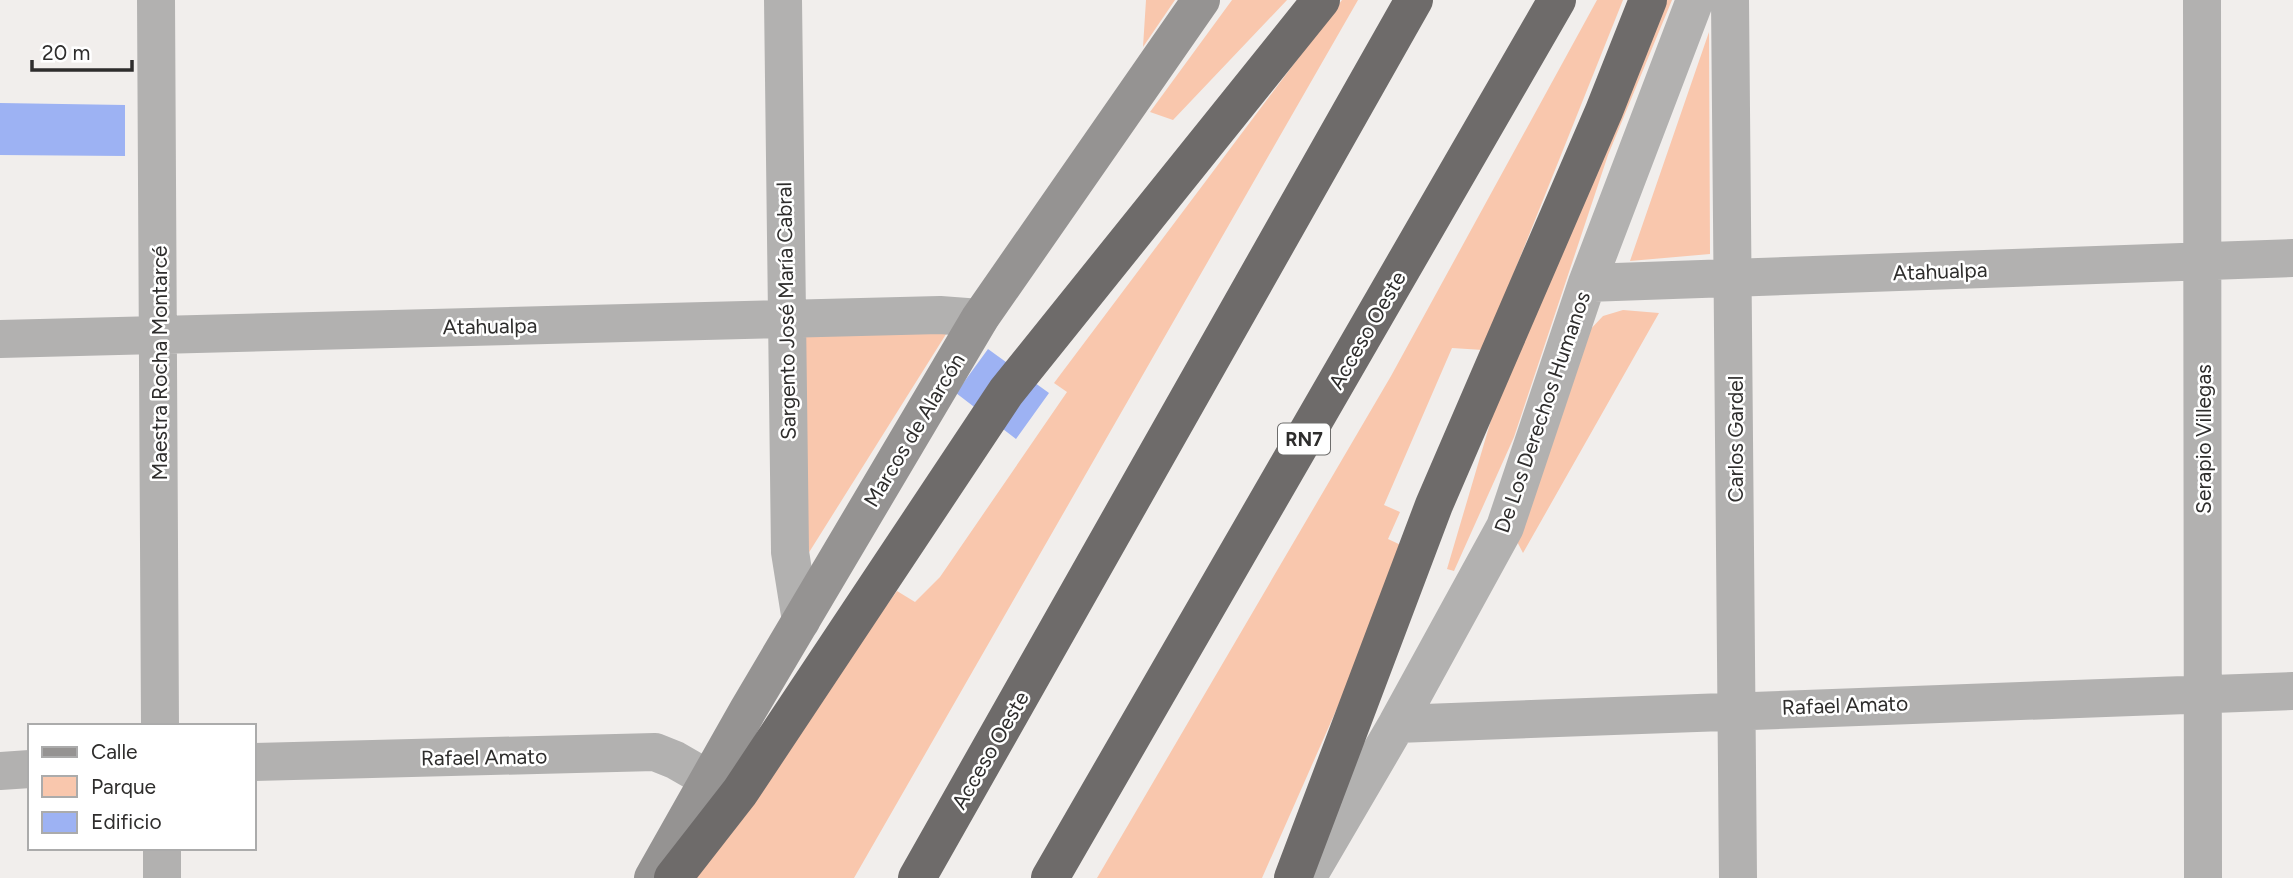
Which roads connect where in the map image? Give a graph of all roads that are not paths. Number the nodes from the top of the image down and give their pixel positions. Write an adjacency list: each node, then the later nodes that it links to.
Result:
1 (156, 0): 17 (street, Maestra Rocha Montarcé)
2 (783, 0): 16 (street, Sargento José María Cabral)
3 (1201, 0): 15 (street, Marcos de Alarcón)
4 (1321, 0): 32 (highway)
5 (1414, 0): 33 (highway, Acceso Oeste)
6 (1557, 0): 34 (highway, Acceso Oeste / RN7)
7 (1648, 0): 35 (highway)
8 (1695, 0): 14 (street, De Los Derechos Humanos)
9 (1730, 0): 13 (street, Carlos Gardel)
10 (2202, 0): 12 (street, Serapio Villegas)
11 (2293, 258): 12 (street, Atahualpa)
12 (2204, 262): 13 (street, Atahualpa); 21 (street, Serapio Villegas)
13 (1734, 278): 14 (street, Atahualpa); 22 (street, Carlos Gardel)
14 (1587, 283): 24 (street, De Los Derechos Humanos)
15 (980, 318): 16 (street, Atahualpa); 19 (street, Marcos de Alarcón)
16 (785, 320): 17 (street, Atahualpa); 19 (street, Sargento José María Cabral)
17 (159, 333): 18 (street, Atahualpa); 23 (street, Maestra Rocha Montarcé)
18 (0, 339)
19 (801, 621): 28 (street, Marcos de Alarcón)
20 (2293, 691): 21 (street, Rafael Amato)
21 (2201, 695): 22 (street, Rafael Amato); 38 (street, Serapio Villegas)
22 (1737, 709): 24 (street, Rafael Amato); 37 (street, Carlos Gardel)
23 (160, 724)
24 (1397, 724): 36 (street, De Los Derechos Humanos)
25 (256, 762): 28 (street, Rafael Amato)
26 (28, 769): 27 (street)
27 (0, 771)
28 (708, 779): 31 (street, Marcos de Alarcón)
29 (162, 850): 30 (street)
30 (162, 878)
31 (653, 878)
32 (673, 878)
33 (917, 878)
34 (1050, 878)
35 (1293, 878)
36 (1307, 878)
37 (1738, 878)
38 (2203, 878)

